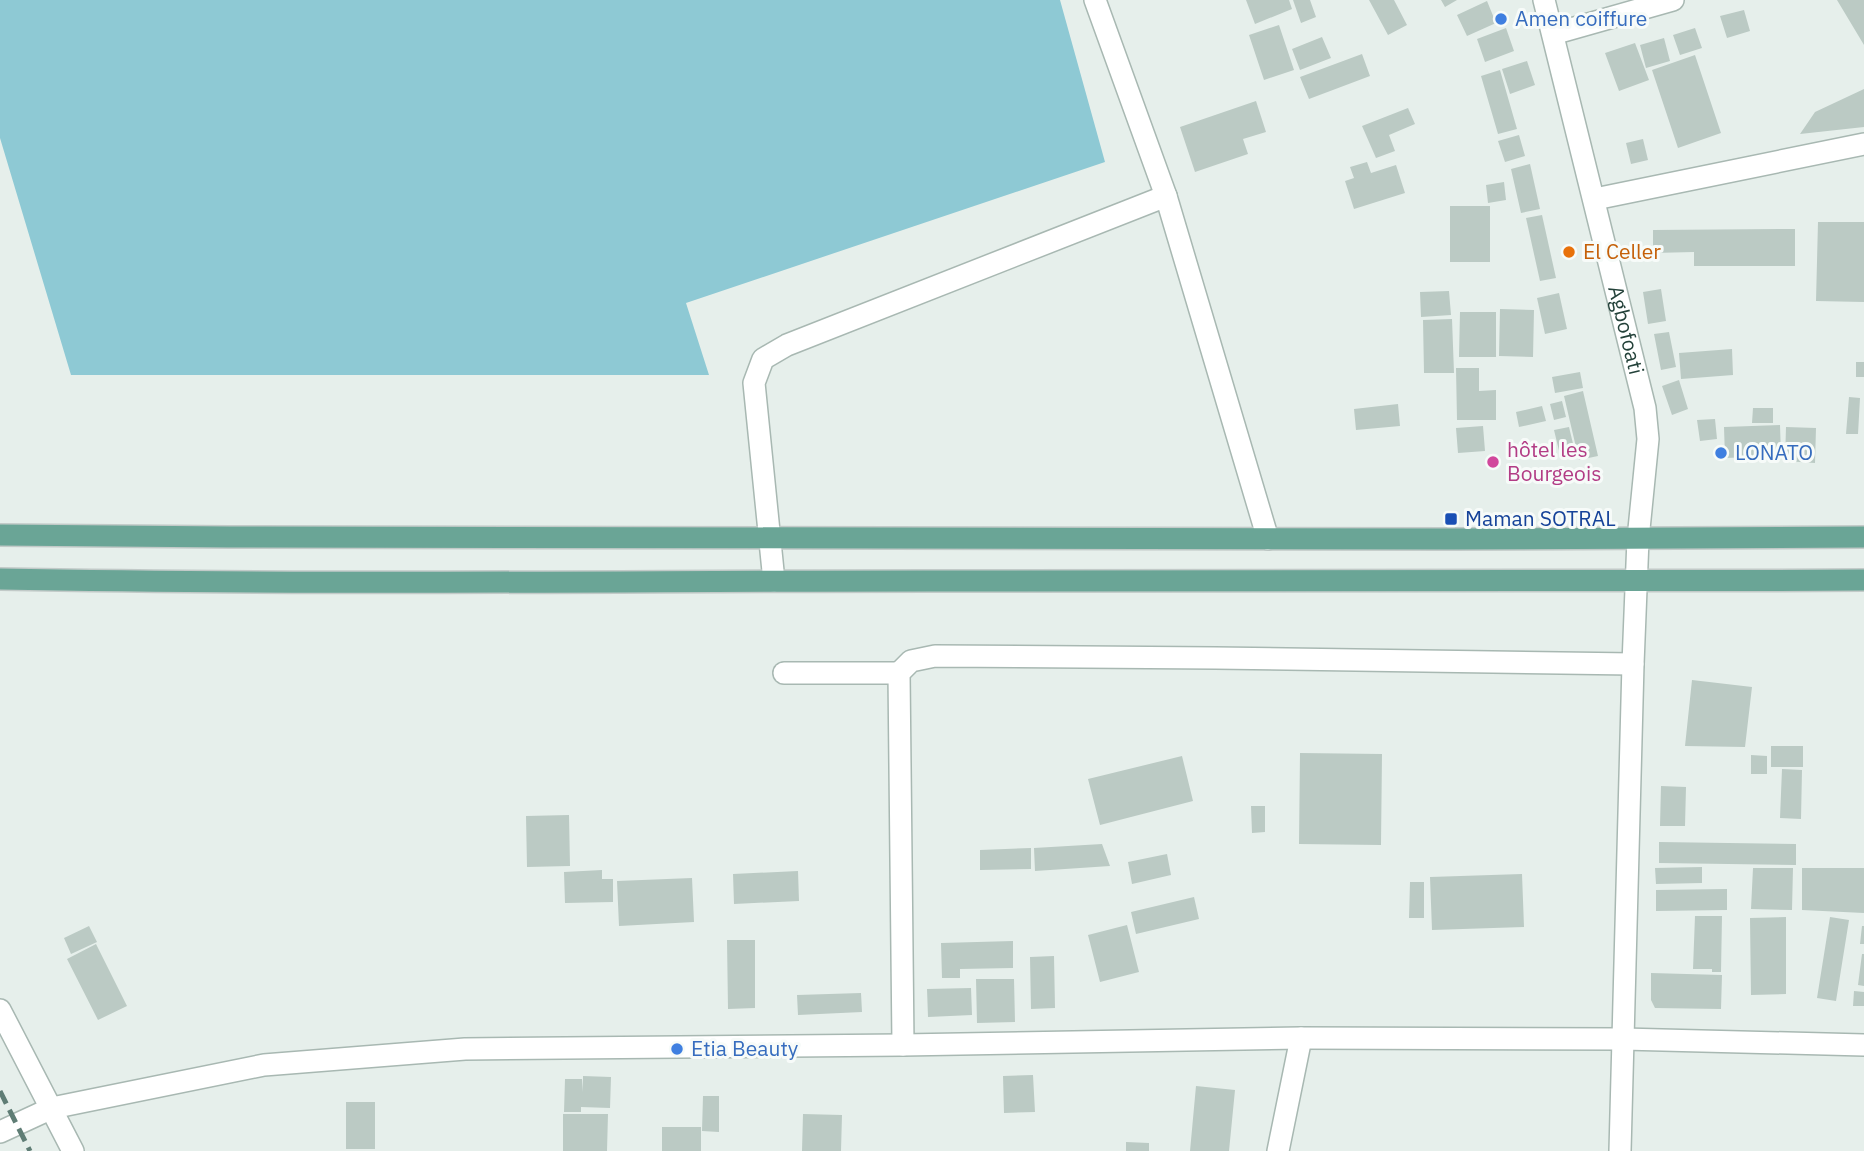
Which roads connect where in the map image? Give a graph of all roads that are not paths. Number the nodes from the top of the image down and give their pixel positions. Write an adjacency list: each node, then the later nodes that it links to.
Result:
1 (1095, 0): 6 (street)
2 (1544, 0): 4 (street, Agbofoati)
3 (1673, 0): 4 (street)
4 (1553, 34): 7 (street, Agbofoati)
5 (1864, 144): 7 (street)
6 (1166, 196): 10 (street); 11 (street)
7 (1595, 199): 12 (street, Agbofoati)
8 (0, 535): 10 (main road)
9 (1864, 537): 12 (main road)
10 (771, 538): 11 (main road); 15 (street)
11 (1268, 539): 12 (main road)
12 (1638, 540): 16 (street, Agbofoati)
13 (0, 579): 15 (main road)
14 (1864, 580): 16 (main road)
15 (774, 581): 16 (main road)
16 (1636, 582): 17 (street, Agbofoati)
17 (1633, 664): 19 (street); 22 (street, Agbofoati)
18 (784, 673): 19 (street)
19 (899, 673): 23 (street)
20 (0, 1010): 25 (street)
21 (1301, 1038): 22 (street); 23 (street); 28 (street)
22 (1623, 1039): 24 (street); 29 (street, Agbofoati)
23 (903, 1045): 25 (street)
24 (1864, 1045)
25 (52, 1108): 26 (street); 27 (street)
26 (0, 1132)
27 (73, 1151)
28 (1278, 1151)
29 (1620, 1151)

